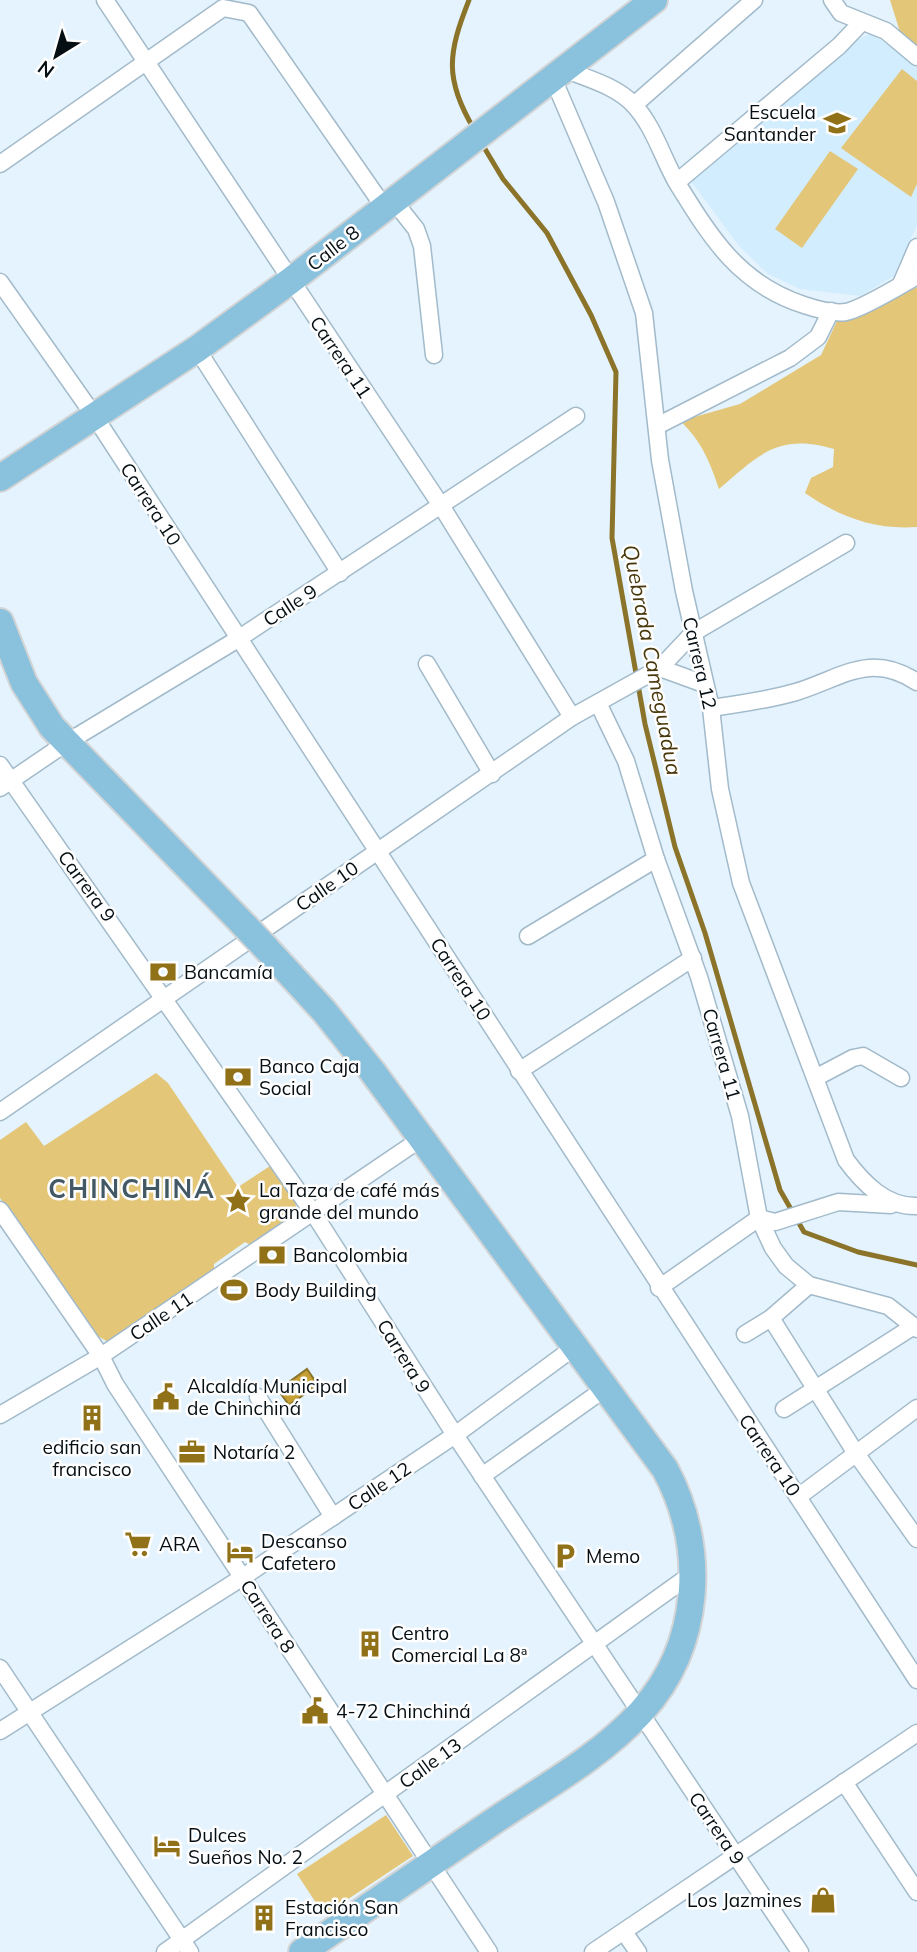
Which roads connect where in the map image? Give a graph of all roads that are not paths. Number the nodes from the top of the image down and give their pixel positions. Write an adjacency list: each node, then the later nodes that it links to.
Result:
1 (105, 0): 7 (street, Carrera 11)
2 (654, 0): 8 (main road, Calle 8)
3 (754, 0): 9 (street)
4 (832, 0): 5 (street)
5 (861, 23): 6 (street); 11 (street)
6 (917, 57)
7 (147, 61): 10 (street); 12 (street); 15 (street, Carrera 11)
8 (557, 72): 9 (street); 12 (main road, Calle 8); 23 (street, Carrera 12)
9 (634, 105): 11 (street)
10 (1, 164)
11 (677, 182): 18 (street)
12 (389, 204): 15 (main road, Calle 8); 20 (street)
13 (917, 247): 17 (street)
14 (917, 276): 17 (street)
15 (290, 281): 19 (main road, Calle 8); 25 (street, Carrera 11)
16 (0, 282): 22 (street, Carrera 10)
17 (901, 284): 18 (street)
18 (839, 312): 23 (street)
19 (197, 349): 22 (main road, Calle 8); 27 (street)
20 (434, 355)
21 (576, 416): 25 (street, Calle 9)
22 (95, 417): 24 (main road, Calle 8); 30 (street, Carrera 10)
23 (657, 426): 29 (street, Carrera 12)
24 (0, 478)
25 (442, 507): 27 (street, Calle 9); 37 (street, Carrera 11)
26 (846, 543): 29 (street, Calle 10)
27 (340, 573): 30 (street, Calle 9)
28 (0, 621): 38 (main road)
29 (693, 633): 32 (street, Calle 10); 34 (street, Carrera 12)
30 (239, 639): 38 (street, Calle 9); 42 (street, Carrera 10)
31 (427, 664): 40 (street)
32 (653, 672): 34 (street); 35 (street, Calle 10)
33 (917, 682): 36 (street)
34 (704, 684): 36 (street, Carrera 12)
35 (598, 703): 37 (street, Calle 10); 43 (street, Carrera 11)
36 (711, 708): 48 (street, Carrera 12)
37 (572, 717): 40 (street, Calle 10)
38 (66, 743): 41 (street, Calle 9); 51 (main road, bridge)
39 (0, 765): 41 (street, Carrera 9)
40 (492, 774): 42 (street, Calle 10)
41 (5, 784): 46 (street, Carrera 9)
42 (378, 850): 46 (street, Calle 10); 47 (street, Carrera 10)
43 (656, 859): 44 (street); 45 (street, Carrera 11)
44 (528, 936)
45 (693, 958): 47 (street); 55 (street, Carrera 11)
46 (165, 997): 50 (street, Calle 10); 54 (street, Carrera 9)
47 (519, 1070): 57 (street, Carrera 10)
48 (817, 1077): 49 (street); 52 (street, Carrera 12)
49 (901, 1078)
50 (0, 1112)
51 (422, 1138): 54 (street, Calle 11); 61 (main road)
52 (910, 1206): 55 (street)
53 (0, 1210): 62 (street, Carrera 8)
54 (314, 1214): 62 (street, Calle 11); 69 (street, Carrera 9)
55 (767, 1220): 56 (street, Carrera 11); 57 (street)
56 (809, 1285): 58 (street); 59 (street, Carrera 11)
57 (659, 1288): 72 (street, Carrera 10)
58 (771, 1318): 60 (street); 64 (street)
59 (916, 1327): 64 (street)
60 (745, 1334)
61 (576, 1346): 63 (main road); 69 (street, Calle 12)
62 (102, 1356): 68 (street, Calle 11); 76 (street, Carrera 8)
63 (607, 1387): 71 (street); 75 (main road)
64 (815, 1389): 67 (street); 70 (street)
65 (258, 1397): 73 (street)
66 (917, 1408): 70 (street)
67 (784, 1409)
68 (0, 1415)
69 (455, 1435): 71 (street, Carrera 9); 73 (street, Calle 12)
70 (855, 1452): 72 (street); 74 (street)
71 (482, 1476): 77 (street, Carrera 9)
72 (798, 1497): 79 (street, Carrera 10)
73 (333, 1517): 76 (street, Calle 12)
74 (917, 1539)
75 (693, 1573): 77 (street, Calle 13); 81 (main road)
76 (243, 1577): 80 (street, Calle 12); 85 (street, Carrera 8)
77 (594, 1646): 81 (street, Carrera 9); 85 (street, Calle 13)
78 (0, 1668): 80 (street)
79 (917, 1680)
80 (29, 1712): 82 (street, Calle 12); 90 (street)
81 (640, 1713): 86 (street, Carrera 9); 87 (main road)
82 (0, 1731)
83 (917, 1733): 84 (street)
84 (844, 1782): 86 (street); 88 (street)
85 (387, 1794): 87 (street, Carrera 8); 90 (street, Calle 13)
86 (736, 1856): 89 (street); 96 (street, Carrera 9)
87 (431, 1864): 92 (main road); 93 (street, Carrera 8)
88 (917, 1892)
89 (624, 1932): 94 (street); 95 (street)
90 (186, 1946): 91 (street, Calle 13)
91 (165, 1952)
92 (302, 1952)
93 (489, 1952)
94 (593, 1952)
95 (638, 1952)
96 (800, 1952)

